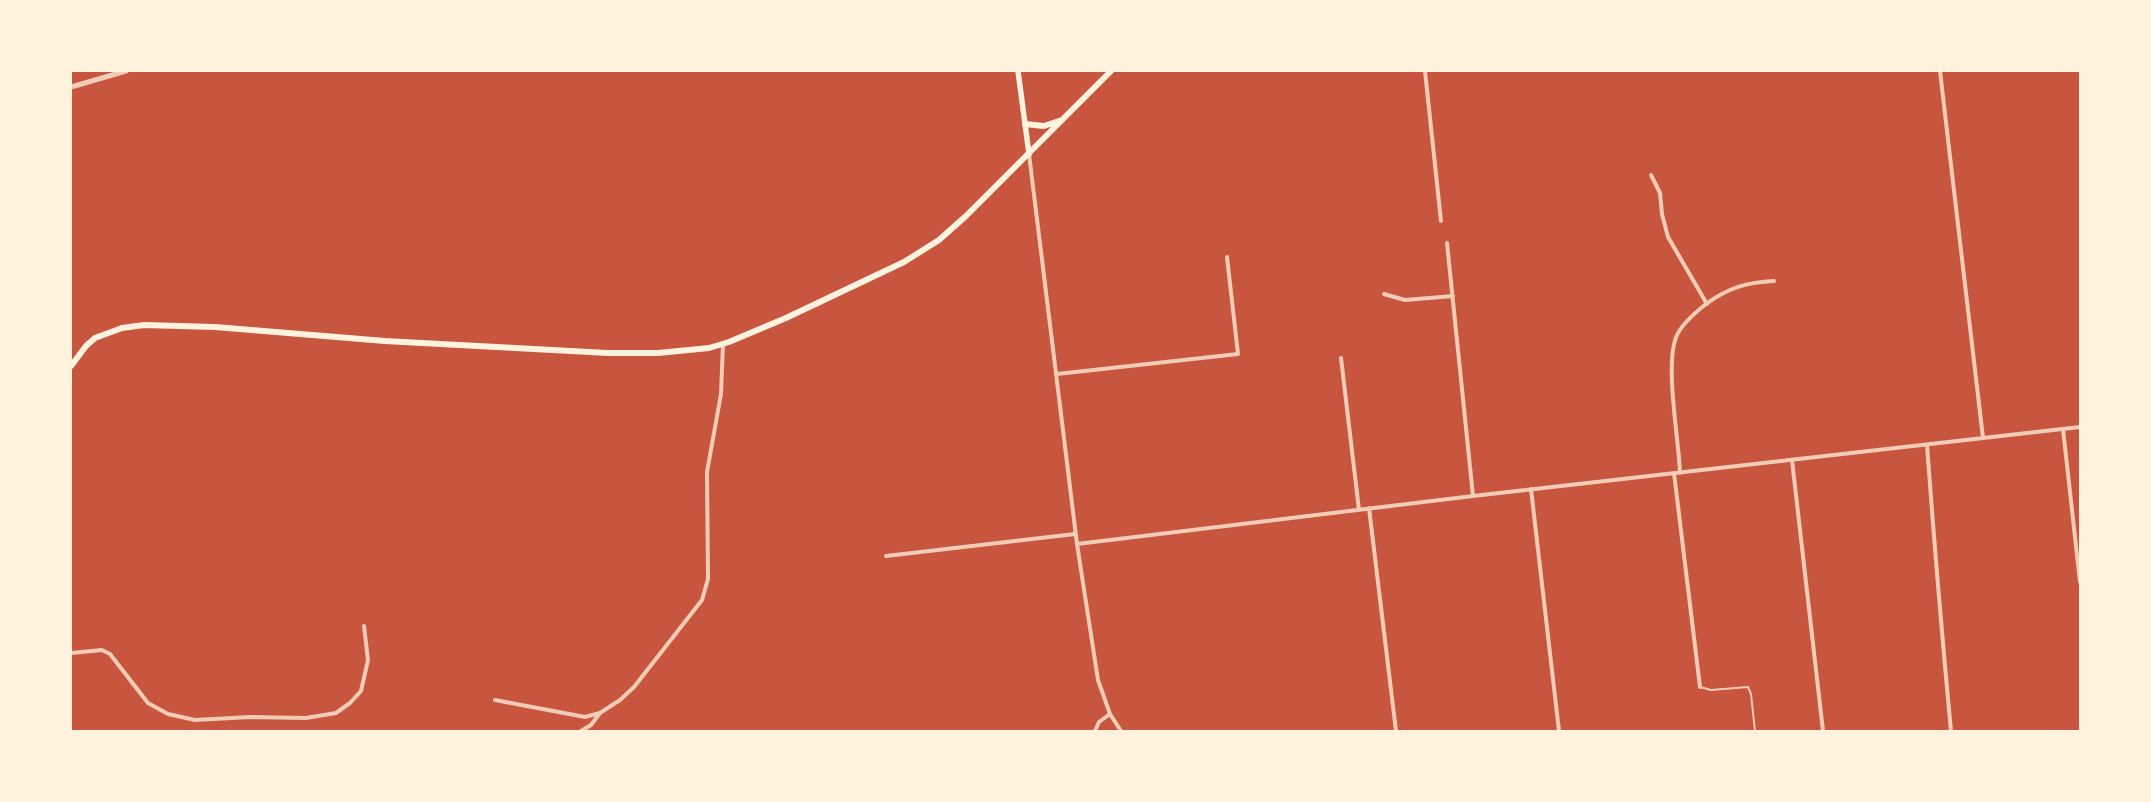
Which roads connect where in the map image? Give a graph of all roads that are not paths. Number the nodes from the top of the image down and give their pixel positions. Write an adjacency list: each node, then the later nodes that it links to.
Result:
1 (126, 71): 6 (street)
2 (1018, 71): 8 (main road)
3 (1111, 71): 7 (main road)
4 (1425, 71): 11 (street)
5 (1940, 71): 24 (street)
6 (71, 87)
7 (1064, 120): 8 (main road); 9 (main road)
8 (1025, 124): 9 (main road)
9 (1030, 154): 18 (main road); 21 (street)
10 (1651, 175): 17 (street)
11 (1441, 221)
12 (1447, 242): 16 (street)
13 (1227, 257): 21 (street)
14 (1774, 281): 17 (street)
15 (1384, 294): 16 (street)
16 (1453, 296): 30 (street)
17 (1707, 304): 27 (street)
18 (723, 344): 20 (main road); 41 (street)
19 (1341, 358): 32 (street)
20 (71, 366)
21 (1057, 374): 33 (street)
22 (2080, 427): 23 (street)
23 (2063, 429): 24 (street); 36 (street)
24 (1983, 438): 25 (street)
25 (1927, 445): 26 (street); 50 (street)
26 (1792, 460): 27 (street); 49 (street)
27 (1680, 473): 28 (street)
28 (1674, 474): 29 (street); 39 (street)
29 (1531, 489): 30 (street); 47 (street)
30 (1473, 496): 31 (street)
31 (1369, 508): 32 (street); 46 (street)
32 (1358, 510): 34 (street)
33 (1076, 534): 34 (street); 35 (street)
34 (1076, 544): 42 (street)
35 (886, 556)
36 (2080, 582)
37 (364, 626): 38 (street)
38 (71, 653)
39 (1700, 687): 48 (lane)
40 (495, 700): 41 (street)
41 (600, 713): 43 (street)
42 (1110, 714): 44 (street); 45 (street)
43 (582, 731)
44 (1095, 731)
45 (1121, 731)
46 (1396, 731)
47 (1559, 731)
48 (1755, 731)
49 (1823, 731)
50 (1951, 731)

